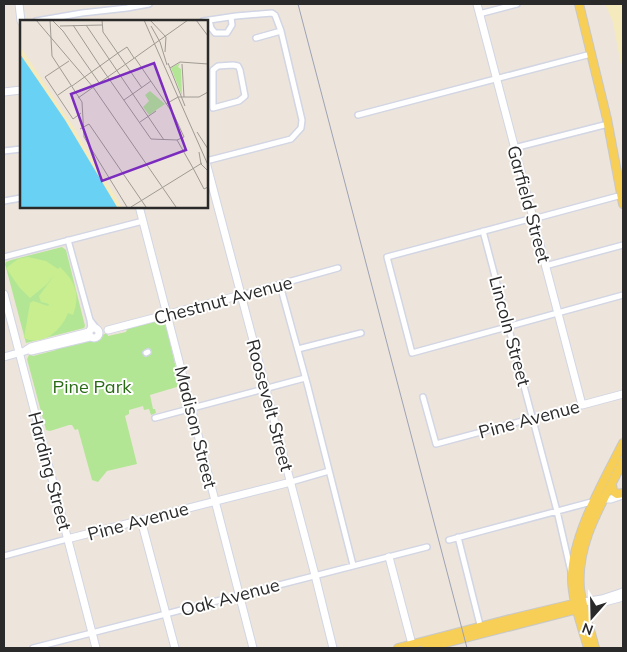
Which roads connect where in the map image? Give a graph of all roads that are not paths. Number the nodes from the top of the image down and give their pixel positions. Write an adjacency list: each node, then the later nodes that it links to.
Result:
1 (18, 4): 8 (street)
2 (149, 4): 9 (street)
3 (477, 4): 6 (street, Garfield Street)
4 (517, 4): 6 (street)
5 (579, 4): 14 (main road)
6 (479, 14): 15 (street, Garfield Street)
7 (231, 17): 10 (street); 11 (street); 12 (street)
8 (21, 20)
9 (42, 20)
10 (208, 21)
11 (208, 24)
12 (281, 31): 13 (street); 25 (street)
13 (256, 38)
14 (591, 54): 15 (street); 21 (main road)
15 (496, 79): 20 (street); 22 (street, Garfield Street)
16 (20, 90): 17 (street)
17 (4, 92)
18 (213, 108): 18 (street); 19 (street)
19 (208, 110)
20 (358, 115)
21 (608, 124): 22 (street); 27 (main road)
22 (514, 148): 32 (street, Garfield Street)
23 (20, 149): 24 (street)
24 (4, 151)
25 (208, 161)
26 (208, 170): 42 (street, Roosevelt Street)
27 (622, 195): 30 (main road); 32 (street)
28 (20, 198): 29 (street)
29 (4, 200)
30 (623, 204)
31 (140, 208): 33 (street, Madison Street)
32 (533, 218): 34 (street); 38 (street, Garfield Street)
33 (143, 221): 35 (street); 45 (street, Madison Street)
34 (483, 231): 46 (street, Lincoln Street); 46 (street)
35 (68, 240): 37 (street); 47 (street)
36 (623, 245): 38 (street)
37 (4, 257)
38 (545, 266): 44 (street, Garfield Street)
39 (338, 268): 40 (street, Chestnut Avenue)
40 (280, 285): 42 (street, Chestnut Avenue); 49 (street)
41 (4, 294): 50 (street, Harding Street)
42 (241, 295): 45 (street, Chestnut Avenue); 53 (street, Roosevelt Street)
43 (623, 295): 44 (street)
44 (557, 312): 46 (street); 56 (street, Garfield Street)
45 (167, 314): 47 (street, Chestnut Avenue); 57 (street, Madison Street)
46 (508, 326): 59 (street, Lincoln Street)
47 (94, 332): 50 (street, Chestnut Avenue)
48 (361, 333): 49 (street)
49 (298, 349): 52 (street)
50 (22, 352): 51 (street, Chestnut Avenue); 74 (street, Harding Street)
51 (4, 357)
52 (305, 378): 53 (street); 62 (street)
53 (265, 389): 57 (street); 64 (street, Roosevelt Street)
54 (623, 394): 56 (street, Pine Avenue)
55 (423, 397): 59 (street, Pine Avenue)
56 (582, 405): 59 (street, Pine Avenue)
57 (191, 408): 58 (street); 68 (street, Madison Street)
58 (155, 418)
59 (532, 418): 70 (street, Lincoln Street)
60 (623, 443): 63 (main road)
61 (623, 461): 65 (main road)
62 (330, 471): 64 (street, Pine Avenue); 79 (street)
63 (607, 476): 67 (main road); 69 (main road)
64 (291, 482): 68 (street, Pine Avenue); 80 (street, Roosevelt Street)
65 (612, 484): 66 (main road); 67 (main road)
66 (623, 494): 67 (street)
67 (605, 499): 72 (main road)
68 (215, 501): 71 (street, Pine Avenue); 83 (street, Madison Street)
69 (595, 501): 70 (street); 72 (main road); 81 (main road)
70 (557, 511): 73 (street); 81 (street, Lincoln Street)
71 (142, 520): 74 (street, Pine Avenue); 86 (street)
72 (591, 525): 85 (main road)
73 (458, 537): 75 (street); 87 (street)
74 (68, 539): 77 (street, Pine Avenue); 88 (street, Harding Street)
75 (449, 540)
76 (427, 548): 78 (street, Oak Avenue)
77 (4, 556)
78 (389, 557): 79 (street, Oak Avenue); 89 (street)
79 (353, 565): 80 (street, Oak Avenue)
80 (315, 575): 83 (street, Oak Avenue); 94 (street, Roosevelt Street)
81 (572, 577): 85 (main road)
82 (623, 592): 85 (street)
83 (240, 595): 86 (street, Oak Avenue); 93 (street, Madison Street)
84 (623, 597): 85 (street)
85 (580, 605): 87 (main road); 97 (main road); 98 (main road)
86 (166, 614): 88 (street, Oak Avenue); 92 (street)
87 (482, 631): 89 (main road); 96 (main road)
88 (92, 633): 90 (street, Oak Avenue); 91 (street, Harding Street)
89 (412, 647): 95 (main road)
90 (33, 648)
91 (96, 648)
92 (175, 648)
93 (253, 648)
94 (333, 648)
95 (398, 648)
96 (426, 648)
97 (588, 648)
98 (595, 648)

